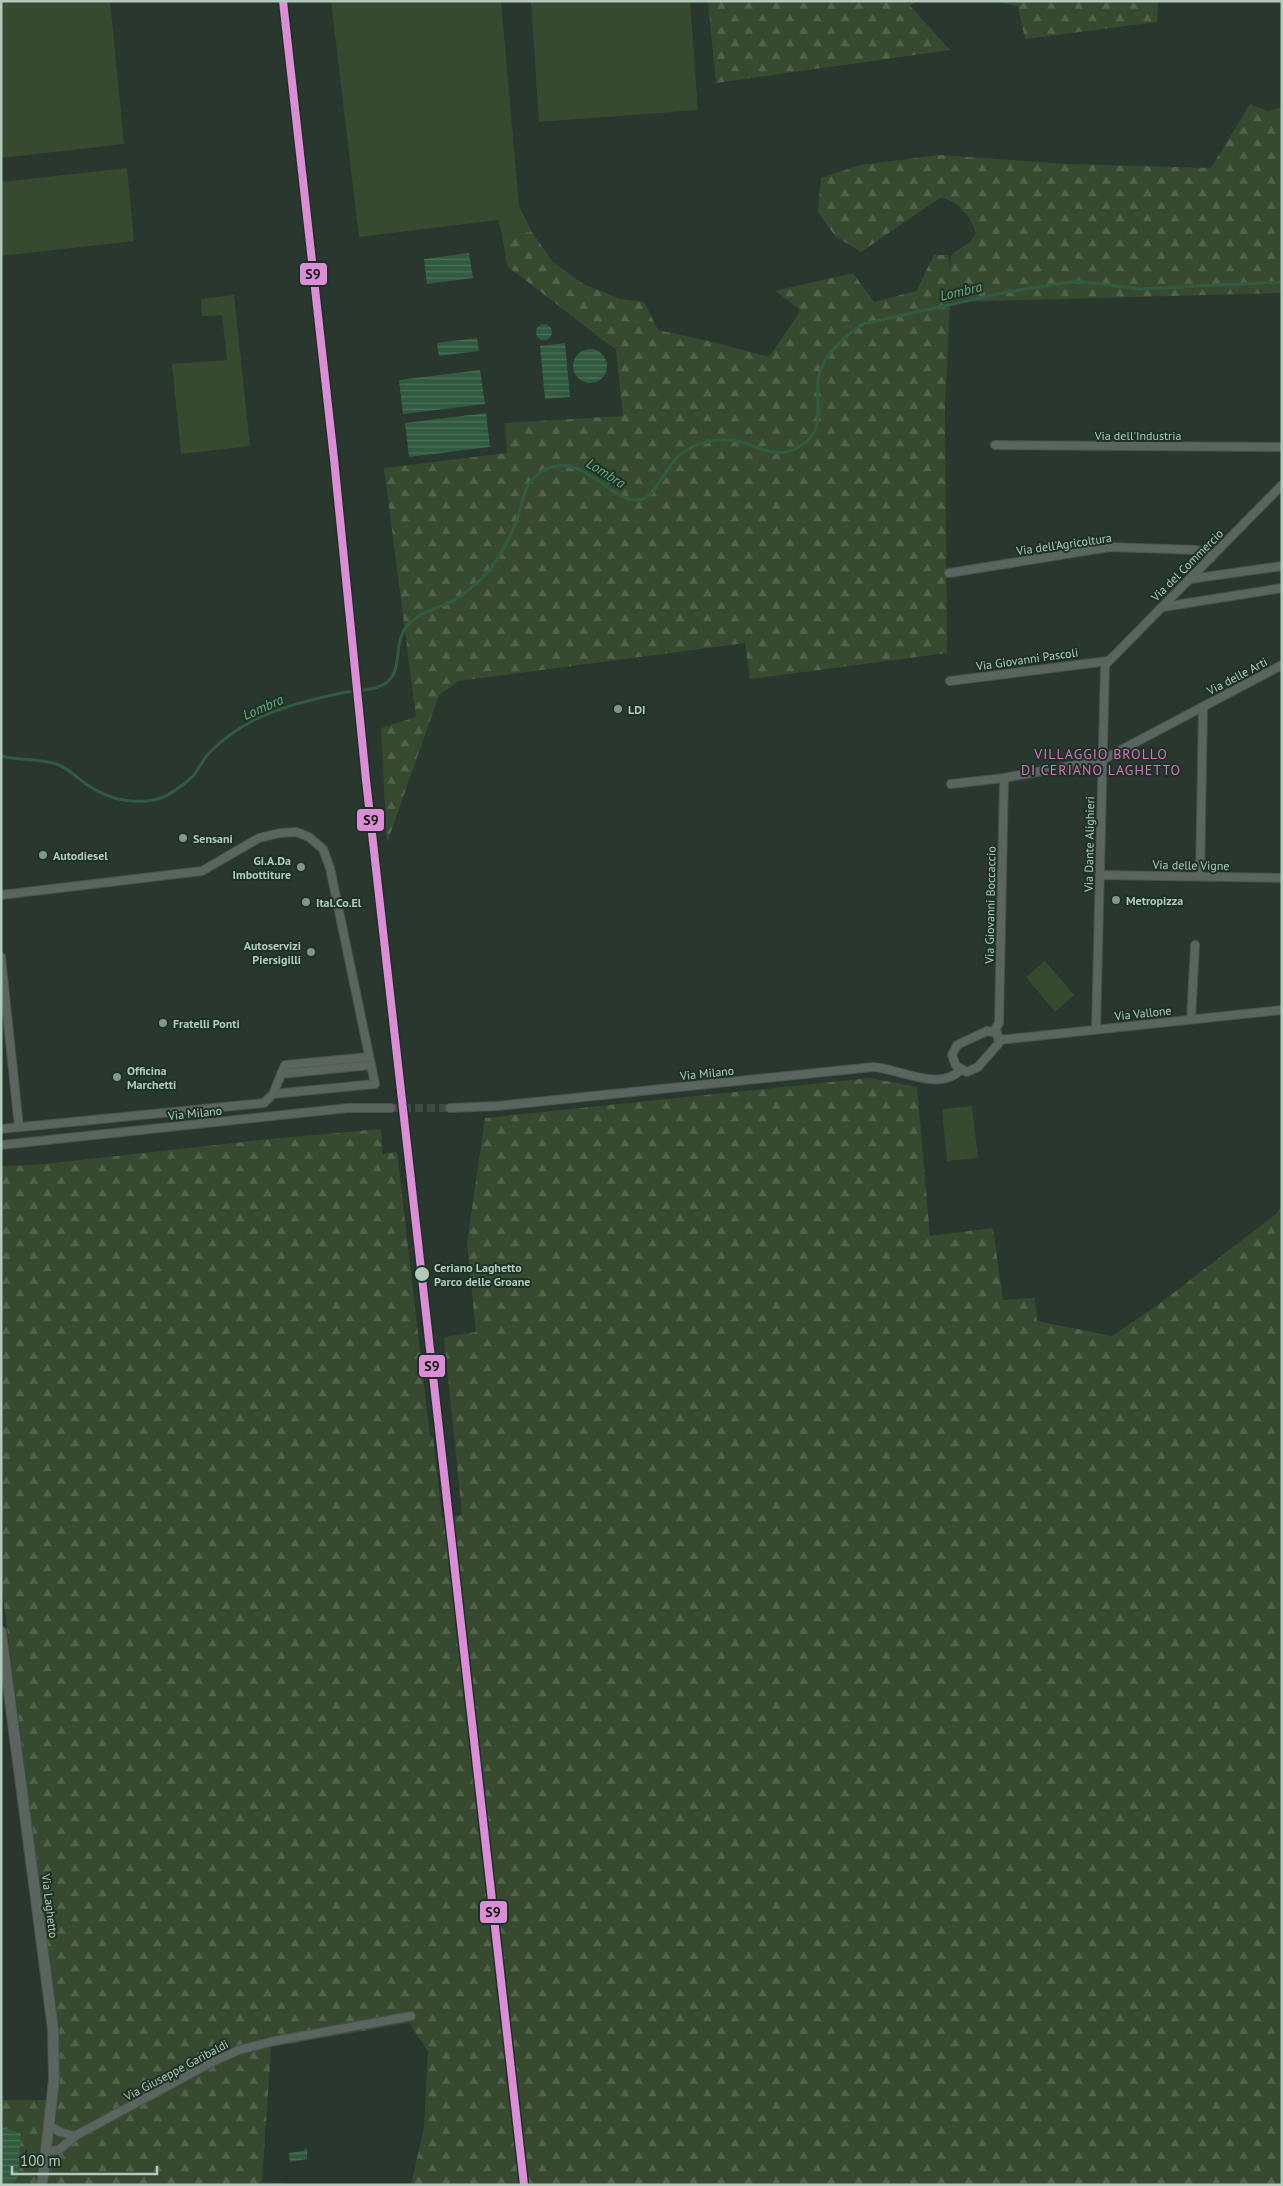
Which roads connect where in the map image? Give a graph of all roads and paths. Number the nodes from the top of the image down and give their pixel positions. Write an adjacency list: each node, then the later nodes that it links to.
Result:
1 (995, 445): 2 (street, Via dell'Industria)
2 (1282, 447)
3 (1282, 485): 4 (street, Via del Commercio)
4 (1211, 558): 6 (street, Via dell'Agricoltura); 7 (street, Via del Commercio)
5 (1282, 566): 7 (street)
6 (949, 573)
7 (1189, 579): 9 (street, Via del Commercio)
8 (1282, 588): 9 (street)
9 (1162, 607): 10 (street, Via del Commercio)
10 (1108, 661): 12 (street, Via Giovanni Pascoli); 14 (street, Via Dante Alighieri)
11 (1282, 665): 13 (street, Via delle Arti)
12 (950, 681)
13 (1203, 707): 14 (street, Via delle Arti); 18 (street)
14 (1102, 760): 15 (street, Via delle Arti); 17 (street, Via Dante Alighieri)
15 (1004, 778): 16 (street, Via delle Arti); 26 (street, Via Giovanni Boccaccio)
16 (951, 784)
17 (1100, 875): 18 (street, Via delle Vigne); 25 (street, Via Dante Alighieri)
18 (1200, 876): 19 (street, Via delle Vigne)
19 (1282, 878)
20 (1, 895): 28 (street)
21 (1195, 945): 24 (street)
22 (1, 957): 35 (street)
23 (1282, 1010): 24 (street, Via Vallone)
24 (1191, 1019): 25 (street, Via Vallone)
25 (1096, 1030): 27 (street)
26 (994, 1031): 27 (street); 30 (street)
27 (999, 1040): 30 (street, Via Milano)
28 (369, 1057): 29 (street); 31 (street)
29 (371, 1066): 31 (street); 32 (street)
30 (961, 1070): 34 (street, Via Milano)
31 (281, 1074): 32 (street)
32 (273, 1094): 35 (street)
33 (392, 1108): 37 (street, Via Milano)
34 (450, 1108)
35 (19, 1128): 36 (street)
36 (1, 1129)
37 (1, 1145)
38 (1, 1632): 40 (street, Via Laghetto)
39 (411, 2016): 41 (street, Via Giuseppe Garibaldi)
40 (50, 2126): 41 (street); 42 (street, Via Laghetto)
41 (75, 2136): 42 (street, Via Giuseppe Garibaldi)
42 (46, 2151): 43 (street, Via Laghetto)
43 (42, 2185)

